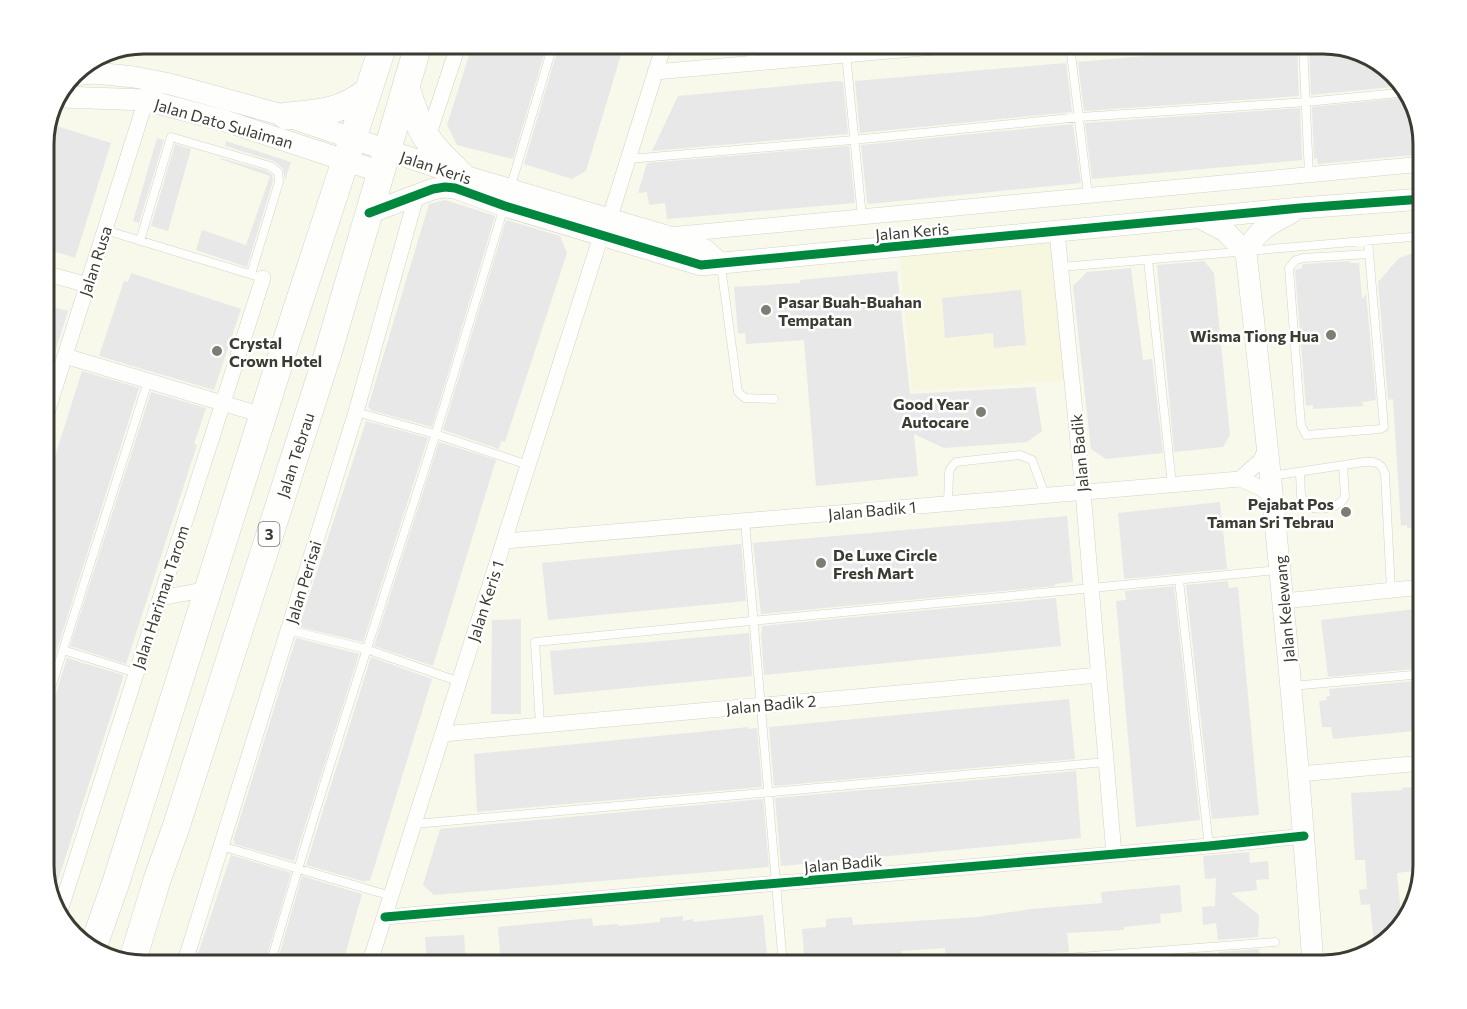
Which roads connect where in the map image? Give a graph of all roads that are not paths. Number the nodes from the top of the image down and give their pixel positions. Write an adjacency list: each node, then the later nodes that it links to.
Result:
1 (380, 54): 15 (highway)
2 (416, 54): 14 (highway, Jalan Tebrau / 3)
3 (455, 54): 22 (street)
4 (550, 54): 32 (lane)
5 (661, 54): 12 (street, Jalan Keris 1)
6 (752, 54): 11 (lane)
7 (824, 54): 11 (street)
8 (840, 54): 23 (lane)
9 (1071, 54): 21 (lane)
10 (1304, 54): 19 (lane)
11 (750, 63): 12 (street)
12 (654, 72): 25 (street, Jalan Keris 1)
13 (87, 74): 20 (street, Jalan Dato Sulaiman)
14 (406, 87): 22 (highway); 26 (highway, Jalan Tebrau / 3)
15 (368, 91): 20 (highway); 24 (highway)
16 (1397, 93): 19 (lane)
17 (68, 97): 18 (street, Jalan Dato Sulaiman)
18 (146, 100): 24 (street, Jalan Dato Sulaiman); 39 (street, Jalan Rusa)
19 (1306, 102): 21 (lane); 29 (lane)
20 (286, 116): 24 (street, Jalan Dato Sulaiman)
21 (1080, 117): 23 (lane); 30 (lane)
22 (427, 140): 28 (highway)
23 (854, 140): 25 (lane); 36 (lane)
24 (349, 150): 26 (street, Jalan Dato Sulaiman); 59 (highway)
25 (628, 159): 38 (street, Jalan Keris 1)
26 (384, 162): 28 (street, Jalan Keris); 35 (highway, Jalan Tebrau / 3)
27 (1413, 165): 29 (street)
28 (461, 175): 32 (street, Jalan Keris)
29 (1309, 175): 30 (street)
30 (1088, 195): 36 (street)
31 (416, 197): 32 (street, Jalan Keris); 35 (street, Jalan Keris); 58 (street, Jalan Perisai)
32 (507, 198): 38 (street, Jalan Keris); 60 (lane)
33 (1413, 200): 34 (street, Jalan Keris)
34 (1300, 208): 37 (street, Jalan Keris); 45 (street)
35 (369, 213): 113 (highway, Jalan Tebrau / 3)
36 (862, 217): 41 (street)
37 (1202, 219): 40 (street, Jalan Keris); 45 (street)
38 (605, 228): 41 (street, Jalan Keris); 48 (street, Jalan Keris); 62 (street, Jalan Keris 1)
39 (105, 230): 43 (lane); 52 (street, Jalan Rusa)
40 (1057, 232): 48 (street, Jalan Keris); 49 (street, Jalan Badik)
41 (663, 235): 48 (street, Jalan Keris)
42 (1413, 237): 44 (lane)
43 (140, 241): 51 (lane); 51 (lane)
44 (1368, 242): 45 (lane); 46 (lane)
45 (1246, 252): 47 (lane); 61 (street, Jalan Kelewang)
46 (1369, 254): 46 (lane)
47 (1148, 260): 49 (lane); 67 (lane)
48 (721, 264): 56 (lane)
49 (1060, 267): 68 (street, Jalan Badik)
50 (54, 276): 52 (street)
51 (257, 276): 57 (street, Jalan Harimau Tarom)
52 (87, 285): 53 (street, Jalan Rusa)
53 (65, 356): 54 (street); 55 (street, Jalan Rusa)
54 (148, 381): 57 (street); 85 (lane)
55 (54, 391)
56 (774, 399)
57 (222, 403): 59 (street); 80 (street, Jalan Harimau Tarom)
58 (356, 412): 60 (lane); 83 (street, Jalan Perisai)
59 (262, 415): 78 (highway)
60 (435, 434): 62 (lane); 84 (lane)
61 (1268, 446): 65 (street, Jalan Kelewang); 66 (street)
62 (528, 465): 73 (street, Jalan Keris 1)
63 (1343, 466): 64 (lane); 64 (lane); 79 (lane)
64 (1300, 473): 65 (lane)
65 (1271, 476): 70 (street, Jalan Kelewang)
66 (1240, 479): 67 (street, Jalan Badik 1); 70 (street)
67 (1172, 485): 68 (street, Jalan Badik 1)
68 (1083, 492): 69 (street, Jalan Badik 1); 76 (street, Jalan Badik)
69 (1045, 495): 71 (street, Jalan Badik 1); 71 (lane)
70 (1274, 499): 74 (street, Jalan Kelewang)
71 (948, 504): 72 (street, Jalan Badik 1)
72 (745, 521): 73 (street, Jalan Badik 1); 82 (lane)
73 (504, 541): 90 (street, Jalan Keris 1)
74 (1280, 570): 75 (lane); 81 (street, Jalan Kelewang)
75 (1179, 580): 76 (lane); 102 (lane)
76 (1091, 588): 82 (lane); 87 (street, Jalan Badik)
77 (1413, 588): 79 (street)
78 (208, 589): 80 (street); 105 (highway)
79 (1392, 590): 81 (street)
80 (161, 598): 86 (street, Jalan Harimau Tarom)
81 (1282, 601): 91 (street, Jalan Kelewang)
82 (754, 621): 92 (lane); 93 (lane)
83 (288, 630): 84 (lane); 101 (street, Jalan Perisai)
84 (366, 648): 90 (lane); 104 (lane)
85 (63, 650): 86 (lane); 89 (lane)
86 (136, 673): 108 (street, Jalan Harimau Tarom)
87 (1099, 675): 92 (street, Jalan Badik 2); 95 (street, Jalan Badik)
88 (1413, 675): 91 (lane)
89 (54, 678)
90 (460, 682): 94 (street, Jalan Keris 1)
91 (1291, 687): 97 (street, Jalan Kelewang)
92 (761, 705): 93 (street, Jalan Badik 2); 98 (lane)
93 (540, 725): 94 (street, Jalan Badik 2)
94 (443, 734): 99 (street, Jalan Keris 1)
95 (1106, 762): 98 (lane); 103 (street, Jalan Badik)
96 (1413, 764): 97 (street)
97 (1299, 774): 100 (street, Jalan Kelewang)
98 (768, 793): 99 (lane); 106 (lane)
99 (415, 824): 107 (street, Jalan Keris 1)
100 (1304, 836): 102 (street, Jalan Badik); 119 (street, Jalan Kelewang)
101 (221, 846): 104 (lane); 114 (street, Jalan Perisai)
102 (1209, 846): 103 (street, Jalan Badik)
103 (1114, 854): 106 (street, Jalan Badik)
104 (298, 867): 107 (lane); 115 (lane)
105 (116, 882): 110 (highway); 112 (highway)
106 (776, 884): 109 (street, Jalan Badik); 117 (lane)
107 (392, 896): 109 (street, Jalan Keris 1)
108 (61, 900)
109 (385, 917): 116 (street, Jalan Keris 1)
110 (95, 941)
111 (1275, 942): 118 (lane)
112 (100, 944)
113 (134, 954)
114 (187, 955)
115 (273, 955)
116 (373, 955)
117 (782, 955)
118 (1112, 955)
119 (1312, 955)

